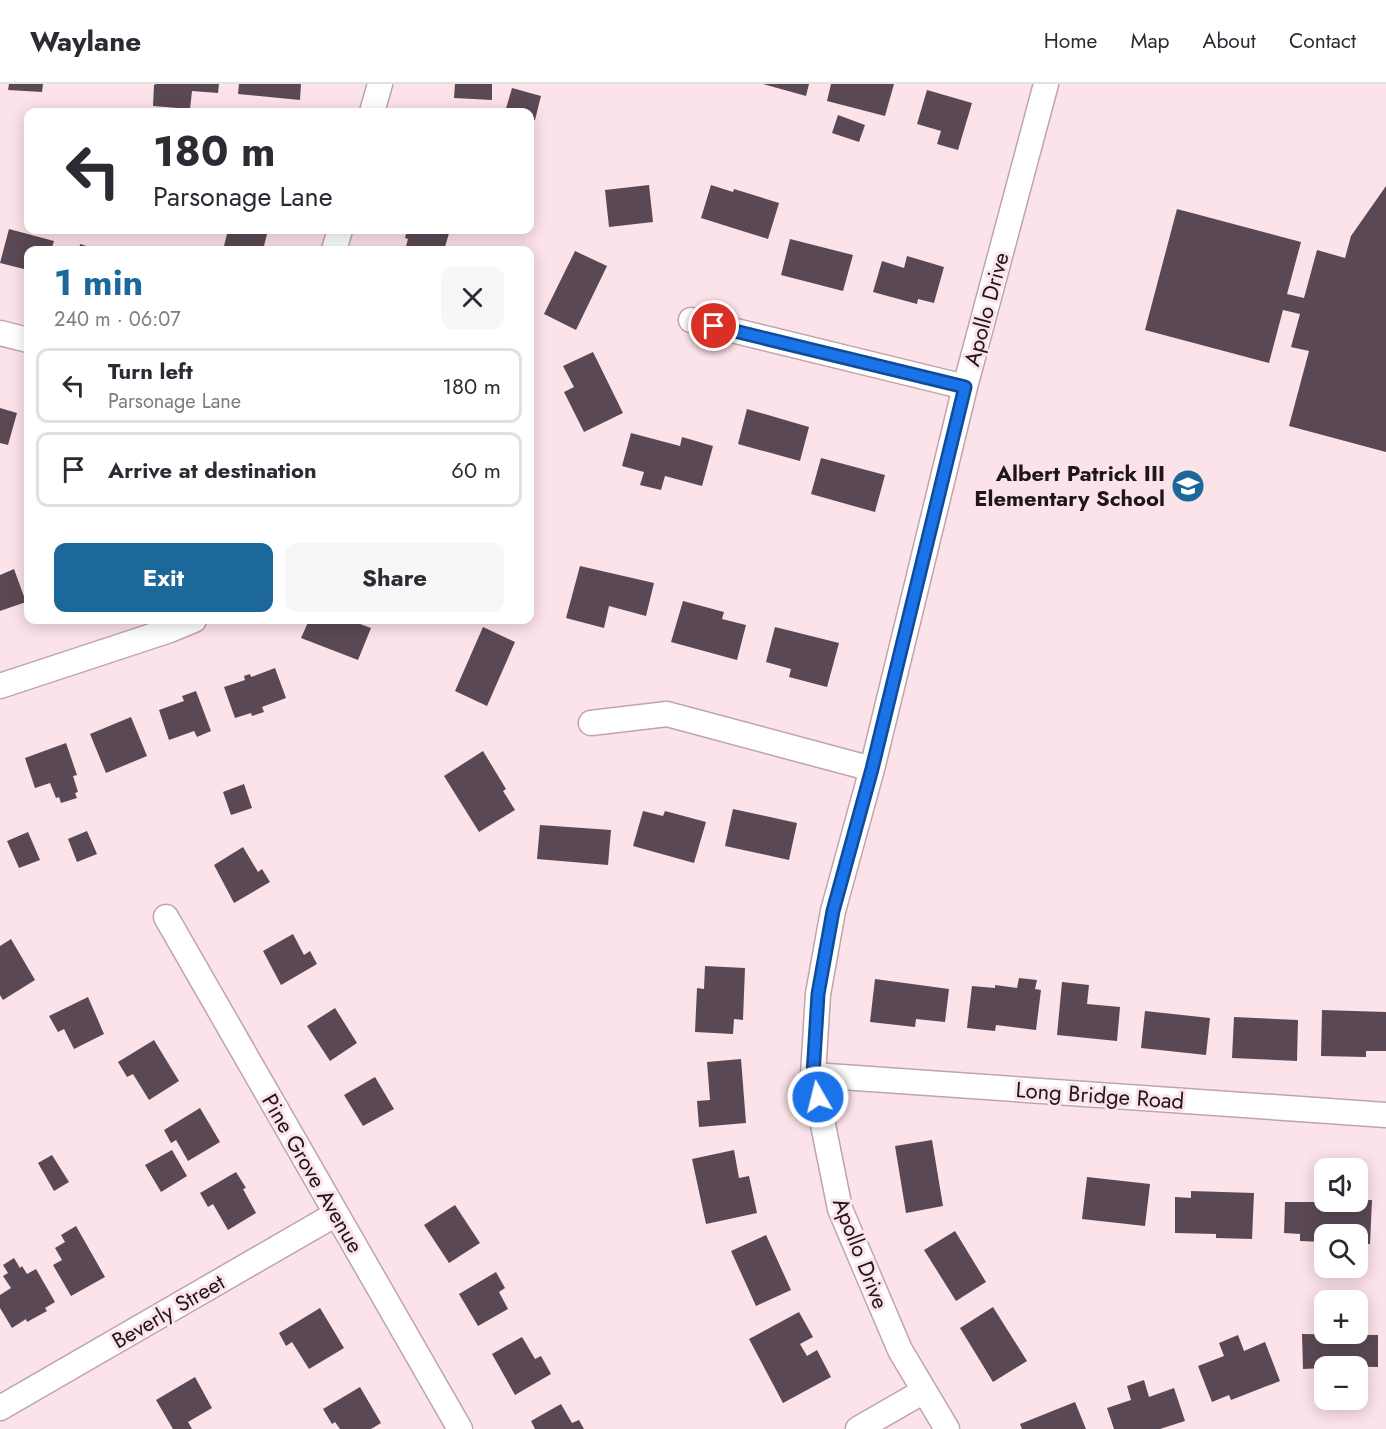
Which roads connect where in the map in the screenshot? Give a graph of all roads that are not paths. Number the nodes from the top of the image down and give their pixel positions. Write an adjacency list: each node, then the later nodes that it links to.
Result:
1 (380, 84): 3 (street)
2 (1046, 84): 7 (street, Apollo Drive)
3 (373, 108)
4 (691, 320): 7 (street)
5 (0, 333): 6 (street)
6 (24, 339)
7 (965, 387): 11 (street, Apollo Drive)
8 (184, 624): 9 (street)
9 (0, 686)
10 (591, 723): 11 (street)
11 (872, 769): 13 (street, Apollo Drive)
12 (166, 917): 15 (street, Pine Grove Avenue)
13 (813, 1075): 14 (street, Long Bridge Road); 16 (street, Apollo Drive)
14 (1386, 1115)
15 (336, 1214): 17 (street, Beverly Street); 18 (street, Pine Grove Avenue)
16 (924, 1391): 19 (street); 20 (street, Apollo Drive)
17 (0, 1408)
18 (460, 1429)
19 (858, 1429)
20 (946, 1429)

